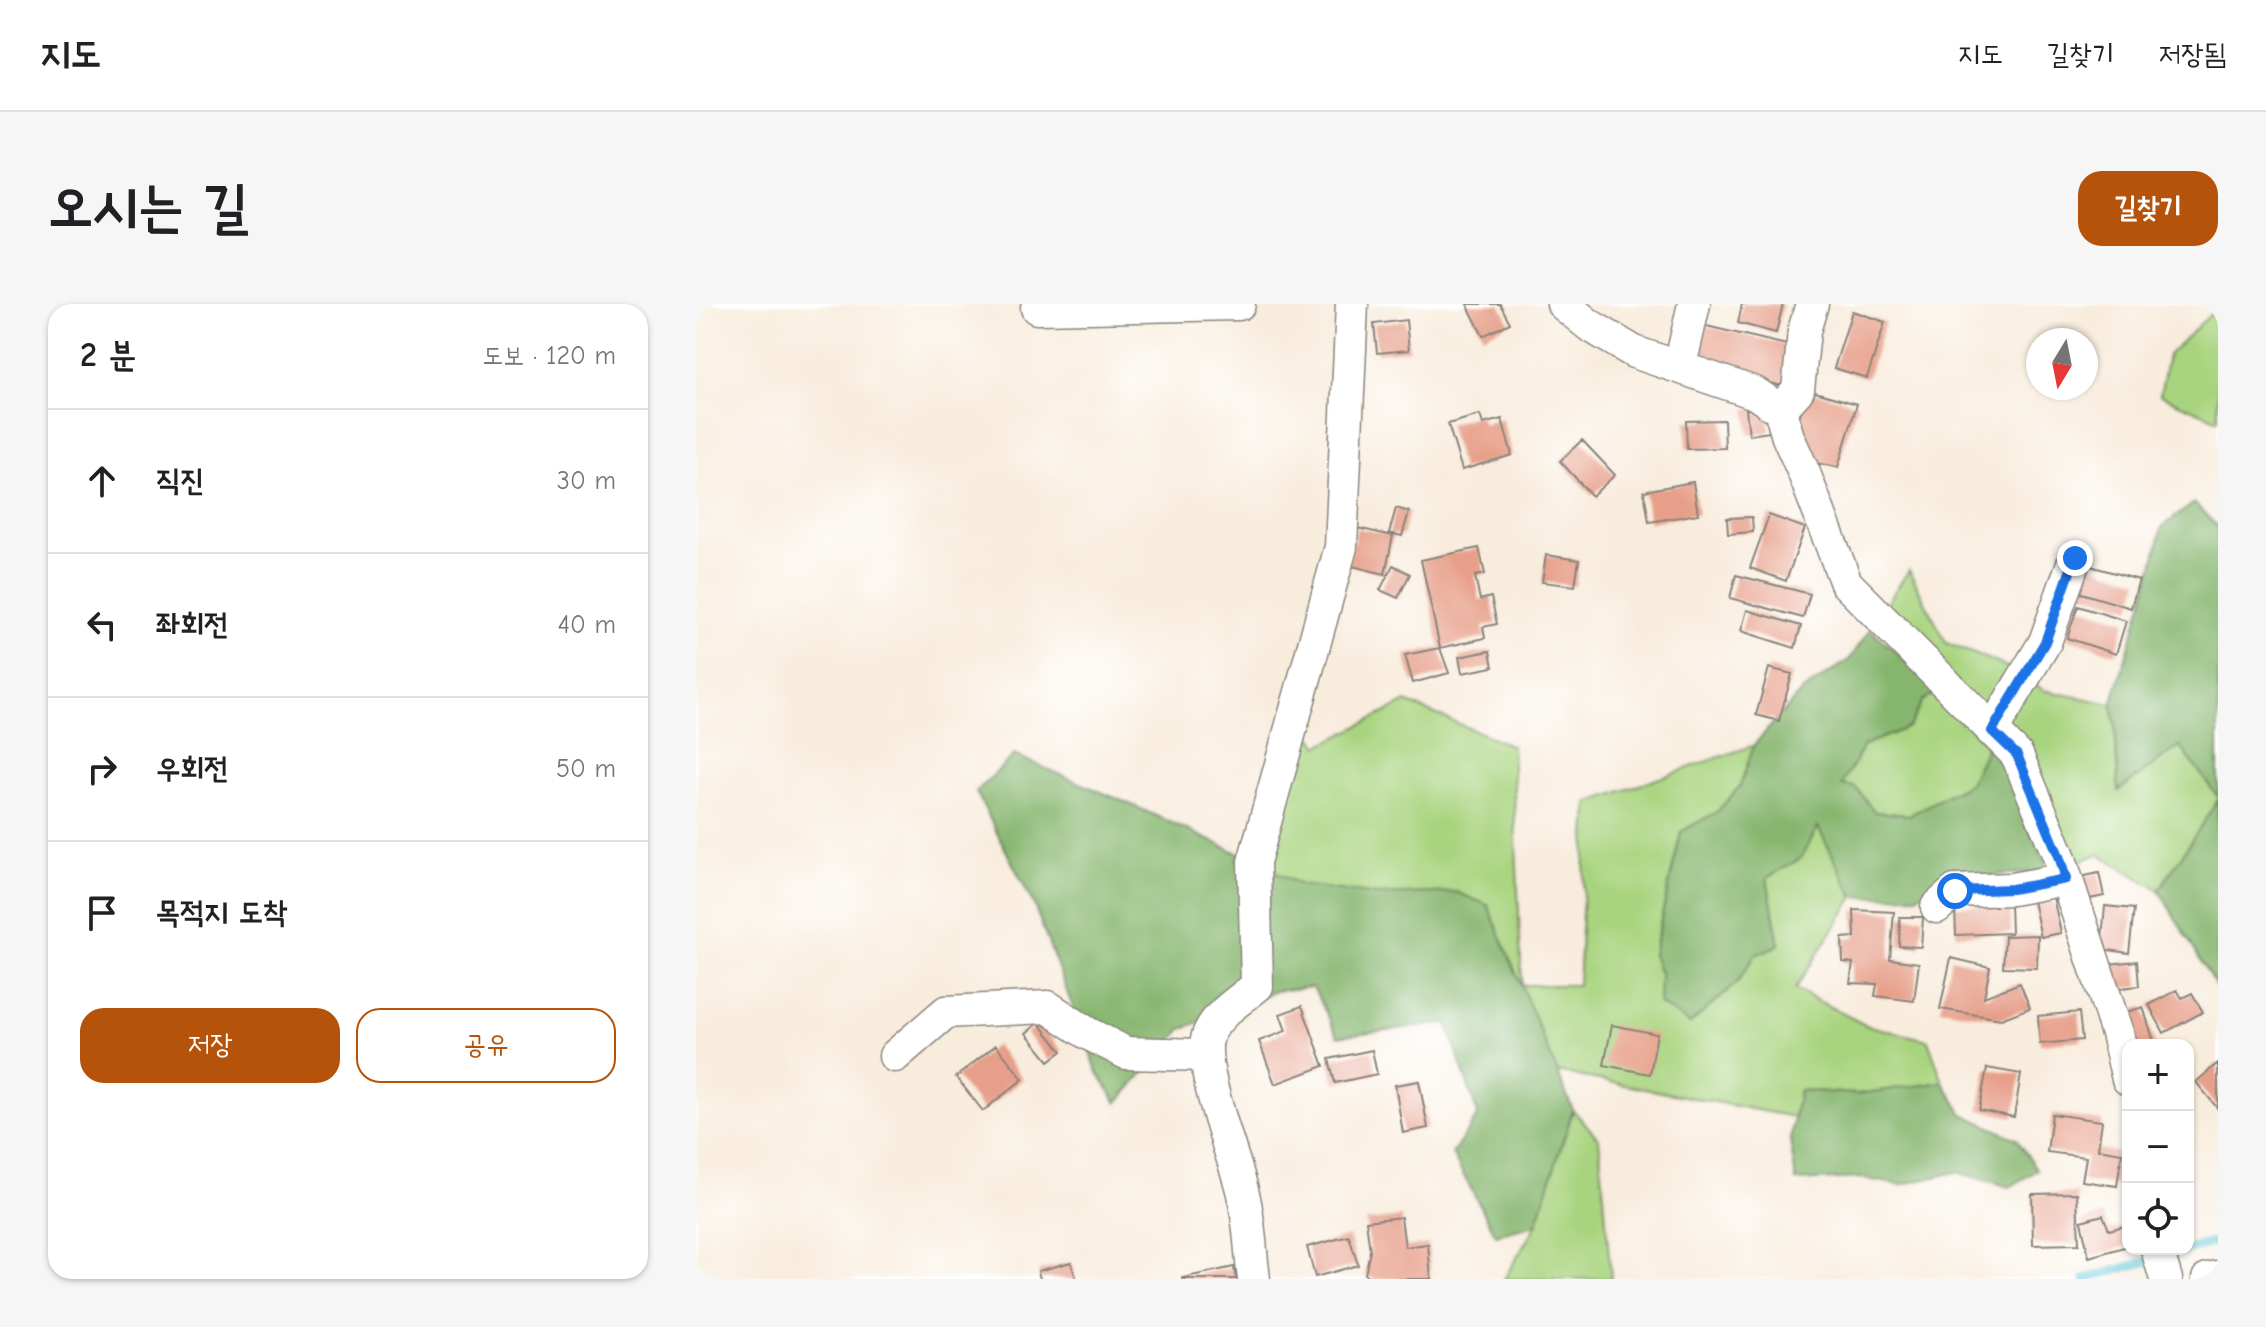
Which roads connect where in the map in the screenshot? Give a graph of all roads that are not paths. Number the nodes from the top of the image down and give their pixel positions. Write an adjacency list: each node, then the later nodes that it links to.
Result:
1 (1239, 304): 6 (street)
2 (1352, 304): 14 (street)
3 (1563, 304): 7 (street)
4 (1694, 304): 7 (street)
5 (1812, 304): 8 (street)
6 (1037, 308)
7 (1680, 366): 8 (street)
8 (1780, 410): 10 (street)
9 (2075, 558): 10 (street)
10 (1992, 731): 11 (street)
11 (2066, 879): 12 (street); 13 (street)
12 (1937, 907)
13 (2122, 1054)
14 (1205, 1055): 15 (street); 18 (street)
15 (895, 1056)
16 (2159, 1255): 19 (street)
17 (2218, 1277): 20 (street)
18 (1254, 1279)
19 (2166, 1279)
20 (2208, 1279)

